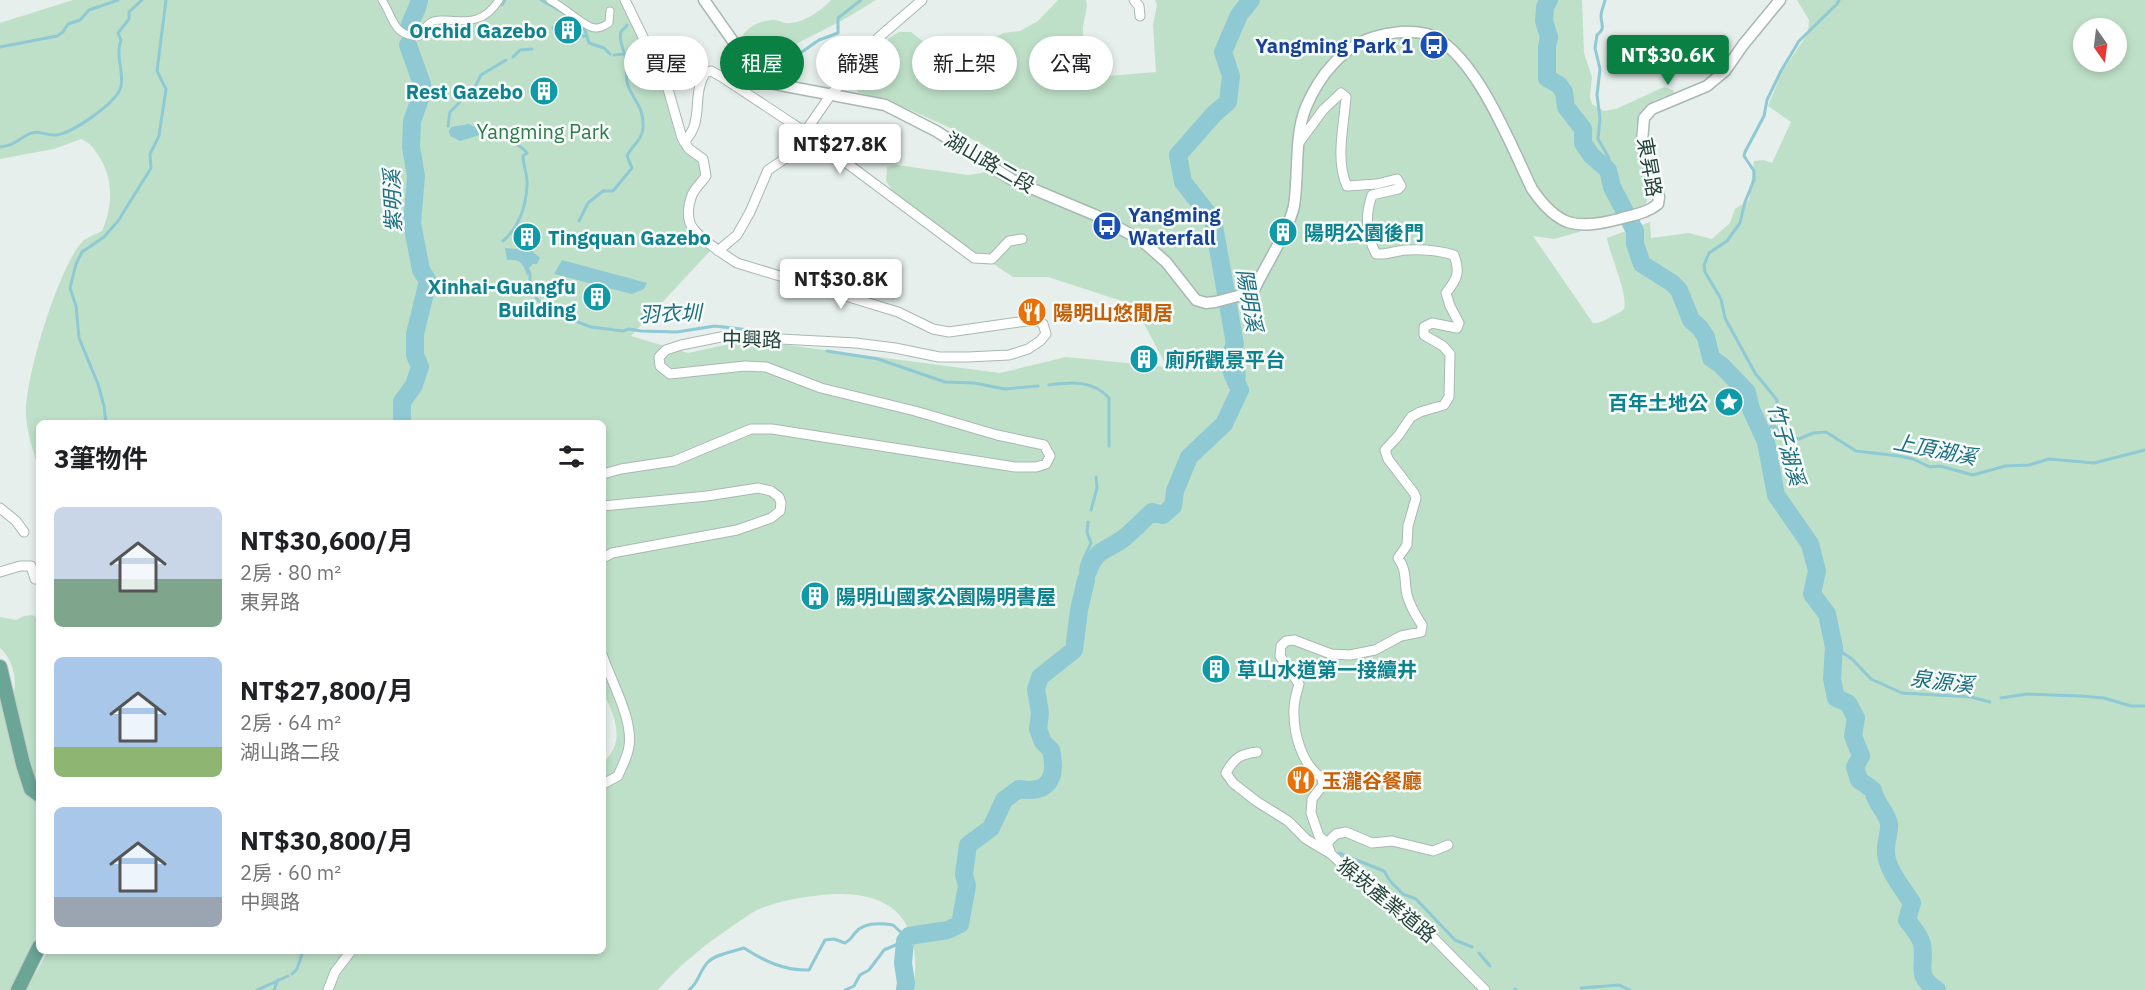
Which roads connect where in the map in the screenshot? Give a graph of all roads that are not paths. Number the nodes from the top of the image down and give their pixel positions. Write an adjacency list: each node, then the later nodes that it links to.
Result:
1 (382, 0): 2 (street)
2 (499, 0)
3 (550, 0): 9 (street)
4 (625, 0): 13 (street, 中興路)
5 (704, 0): 11 (street, 湖山路二段)
6 (922, 0): 11 (street)
7 (1134, 0): 10 (street)
8 (1780, 0): 14 (street, 東昇路)
9 (610, 11)
10 (1140, 16)
11 (832, 93): 12 (street); 14 (street, 湖山路二段)
12 (805, 132): 13 (street); 15 (street); 16 (street)
13 (684, 142): 16 (street, 中興路)
14 (1298, 144): 29 (street, 猴崁產業道路)
15 (1022, 239)
16 (718, 252): 17 (street, 中興路)
17 (606, 473)
18 (606, 506): 21 (street)
19 (0, 508): 20 (street)
20 (24, 532)
21 (606, 556)
22 (0, 572): 23 (street)
23 (35, 579)
24 (606, 665): 27 (street)
25 (0, 667): 28 (main road)
26 (1257, 752): 31 (street)
27 (606, 782)
28 (36, 793)
29 (1327, 843): 30 (street); 31 (street, 猴崁產業道路)
30 (1448, 845)
31 (1331, 854): 36 (street, 猴崁產業道路)
32 (36, 953): 34 (main road)
33 (349, 954): 35 (street)
34 (18, 990)
35 (328, 990)
36 (1485, 990)

